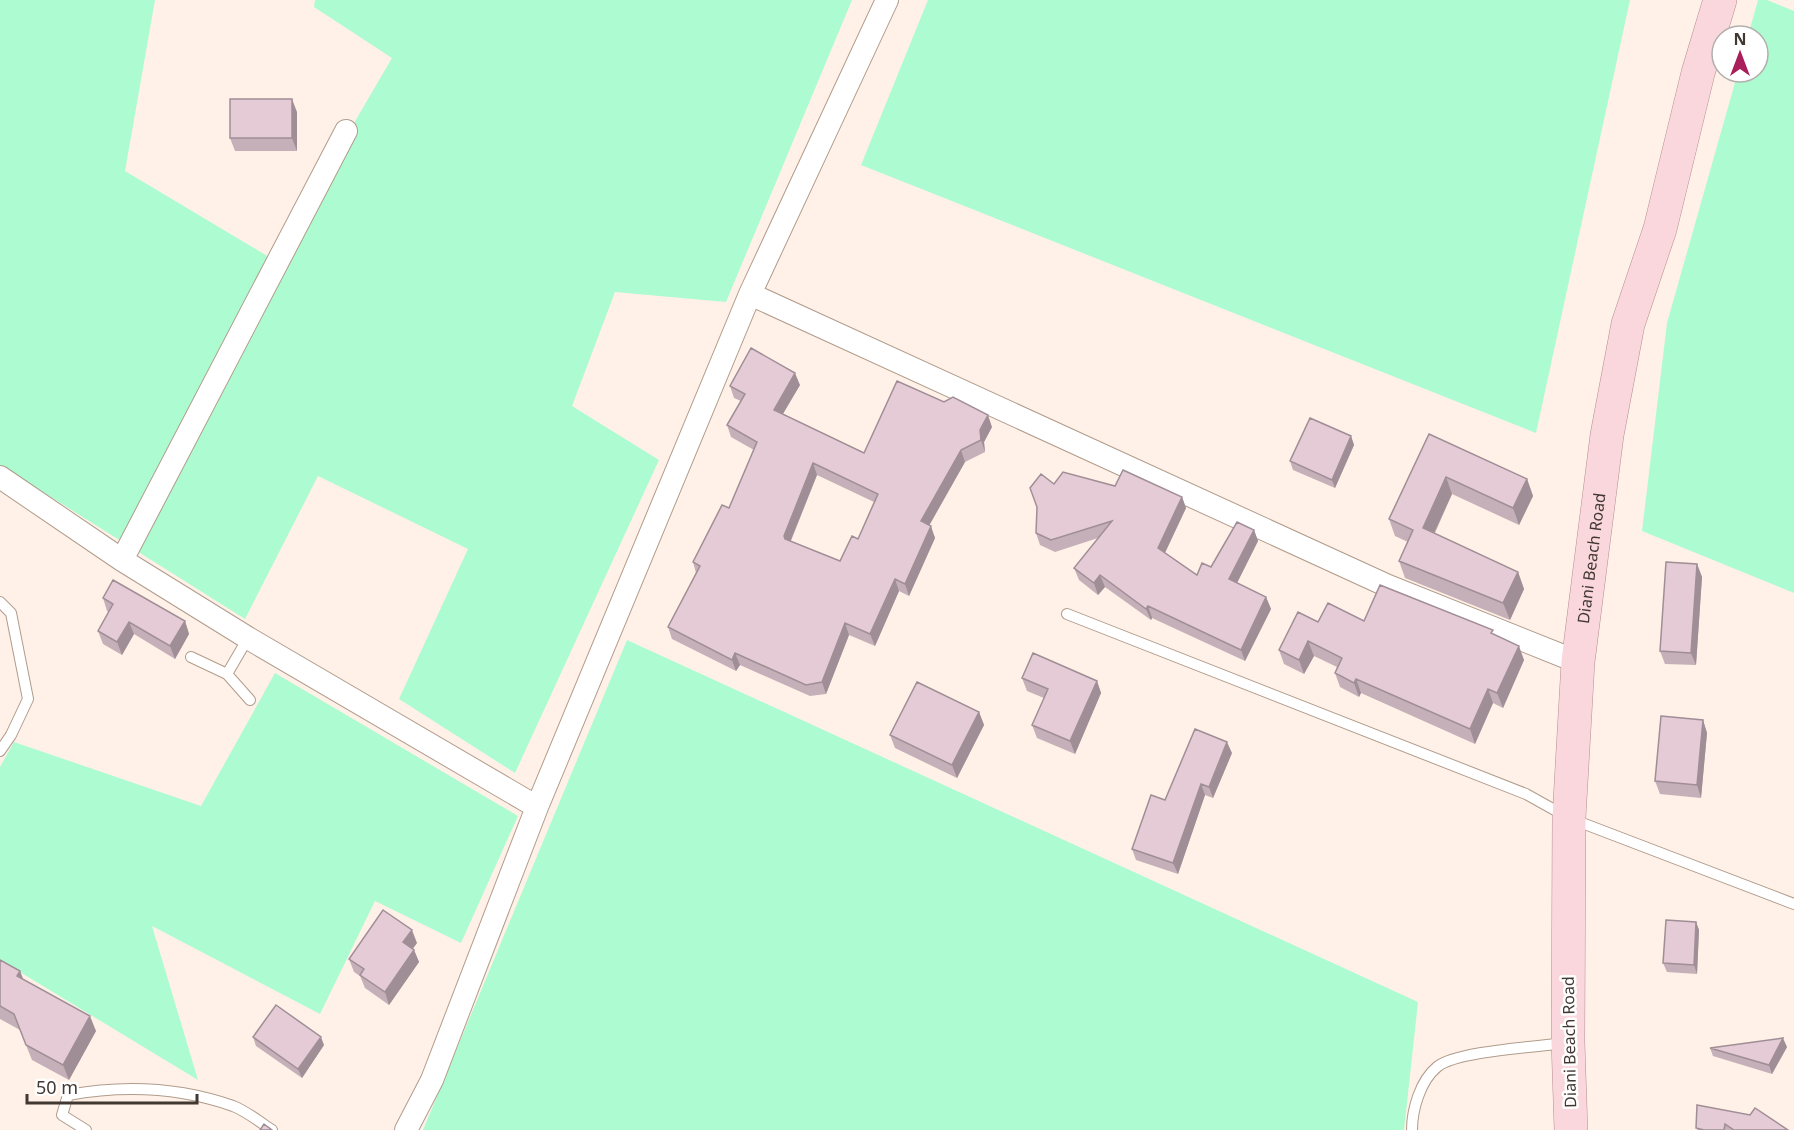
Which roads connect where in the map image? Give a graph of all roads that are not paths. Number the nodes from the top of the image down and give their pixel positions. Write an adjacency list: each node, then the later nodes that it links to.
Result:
1 (887, 0): 4 (street)
2 (1720, 0): 11 (main road, Diani Beach Road)
3 (346, 130): 6 (street)
4 (750, 294): 11 (street); 15 (street)
5 (0, 477): 6 (street)
6 (122, 560): 9 (street)
7 (0, 602): 14 (lane)
8 (1067, 614): 16 (lane)
9 (248, 638): 12 (lane); 15 (street)
10 (190, 657): 12 (lane)
11 (1578, 662): 16 (main road, Diani Beach Road)
12 (227, 674): 13 (lane)
13 (250, 700)
14 (0, 751)
15 (537, 807): 21 (street)
16 (1569, 818): 17 (lane); 18 (main road, Diani Beach Road)
17 (1794, 904)
18 (1568, 1042): 22 (lane); 23 (main road, Diani Beach Road)
19 (86, 1130): 20 (lane)
20 (273, 1130)
21 (406, 1130)
22 (1412, 1130)
23 (1570, 1130)

